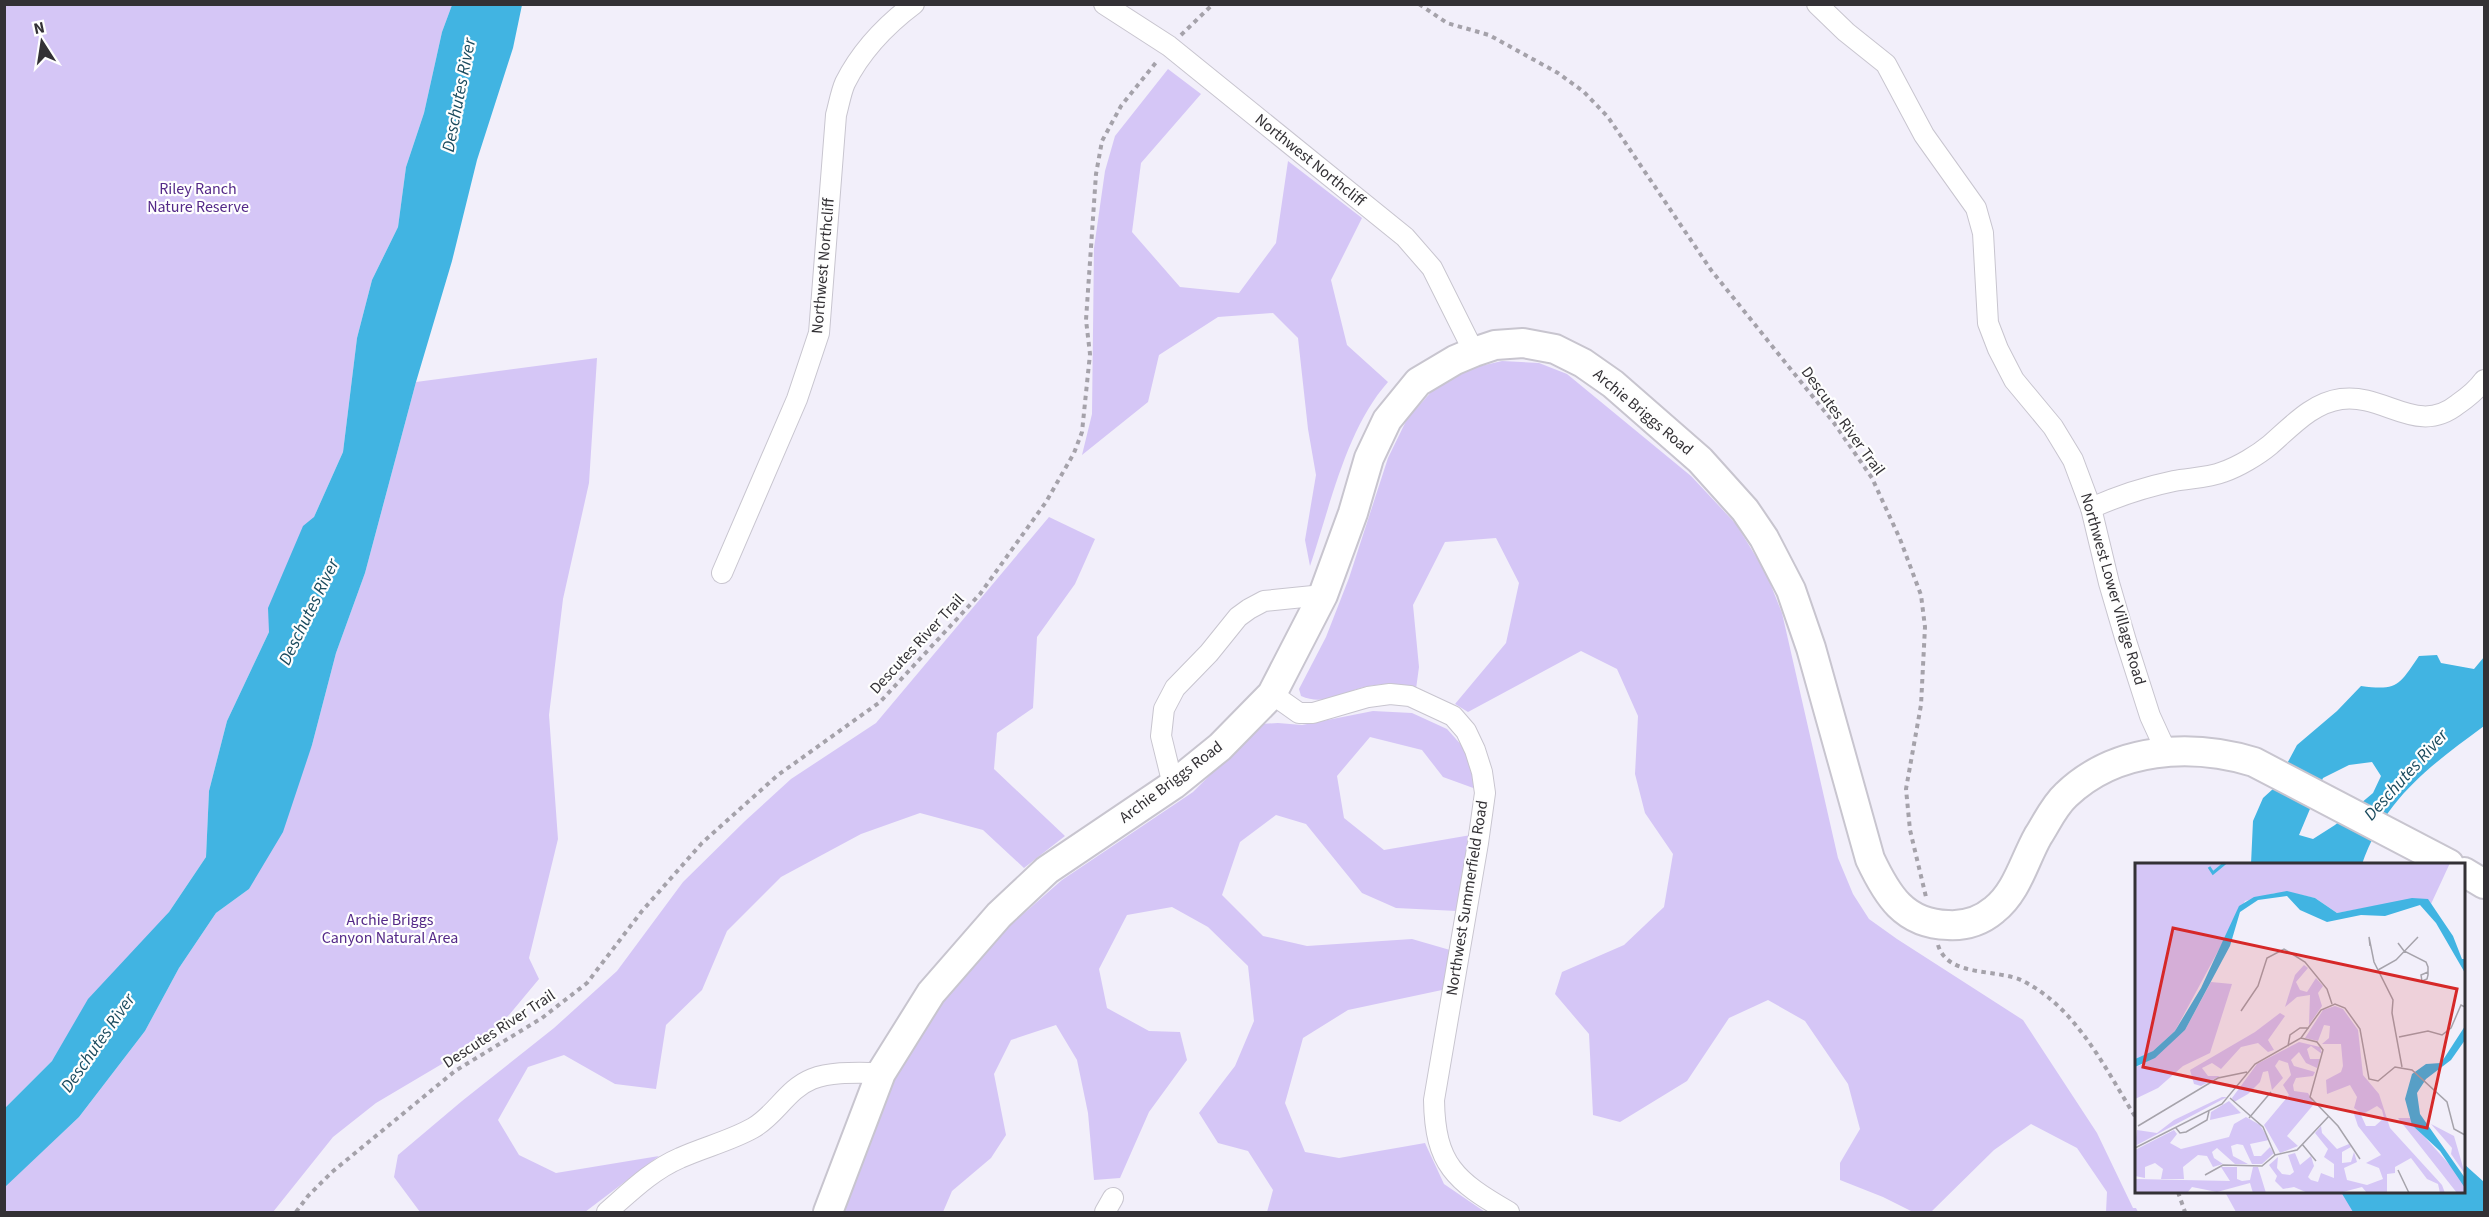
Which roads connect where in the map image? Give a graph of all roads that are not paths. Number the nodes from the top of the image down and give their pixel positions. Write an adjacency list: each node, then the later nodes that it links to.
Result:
1 (914, 4): 7 (street, Northwest Northcliff)
2 (1104, 4): 4 (street, Northwest Northcliff)
3 (1817, 4): 6 (street, Northwest Lower Village Road)
4 (1474, 352): 8 (street, Archie Briggs Road); 10 (street, Archie Briggs Road)
5 (2484, 380): 6 (street)
6 (2091, 508): 10 (street, Northwest Lower Village Road)
7 (722, 573)
8 (1323, 595): 9 (street, Archie Briggs Road); 11 (street)
9 (1272, 694): 11 (street, Archie Briggs Road); 18 (street, Northwest Summerfield Road)
10 (2166, 751): 12 (street, Archie Briggs Road)
11 (1173, 785): 15 (street, Archie Briggs Road)
12 (2447, 863)
13 (2465, 873): 14 (street)
14 (2484, 884)
15 (881, 1073): 16 (street); 17 (street, Archie Briggs Road)
16 (607, 1212)
17 (828, 1212)
18 (1509, 1212)

